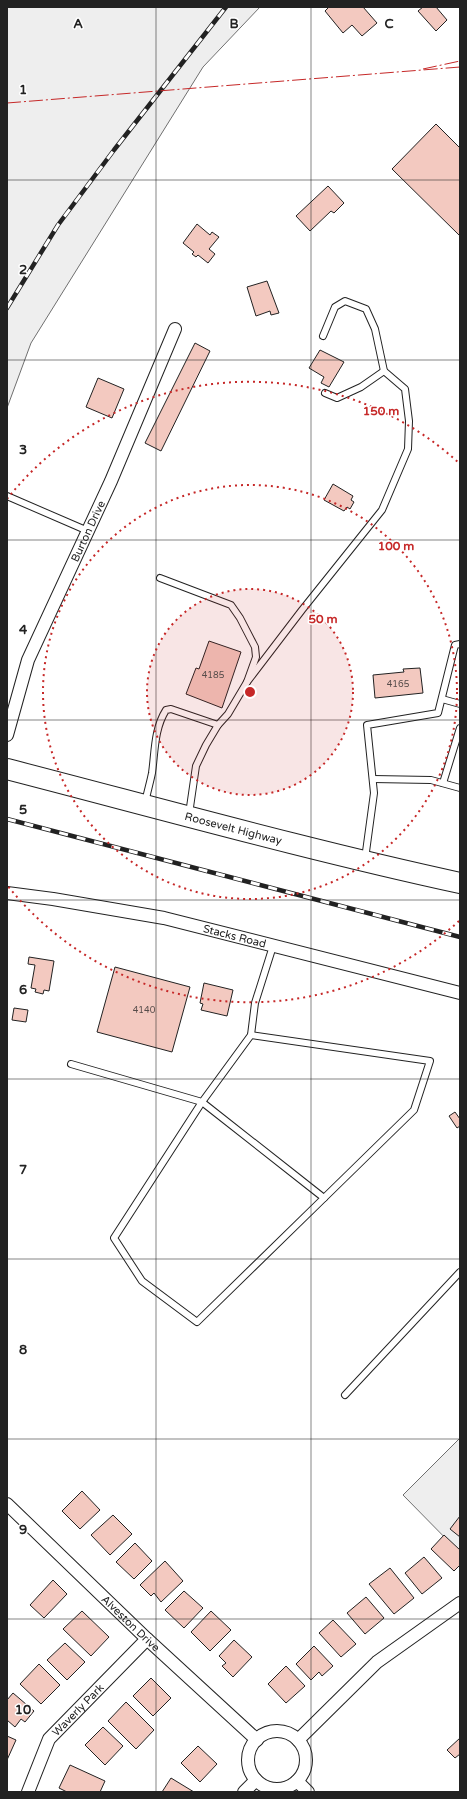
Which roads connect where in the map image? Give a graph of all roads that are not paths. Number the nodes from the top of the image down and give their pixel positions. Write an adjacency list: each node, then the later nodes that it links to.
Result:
1 (175, 328): 6 (street, Burton Drive)
2 (323, 336): 3 (lane)
3 (384, 371): 4 (lane); 9 (lane)
4 (325, 393)
5 (7, 496): 6 (lane)
6 (88, 531): 14 (street, Burton Drive)
7 (160, 578): 9 (lane)
8 (460, 644): 10 (lane)
9 (248, 682): 12 (lane)
10 (442, 699): 11 (lane); 16 (lane)
11 (460, 704)
12 (218, 725): 19 (lane); 20 (lane)
13 (460, 728): 17 (lane)
14 (7, 735)
15 (7, 769): 19 (main road, Roosevelt Highway)
16 (373, 779): 17 (lane); 21 (lane)
17 (443, 783): 18 (lane)
18 (460, 788)
19 (144, 805): 20 (main road, Roosevelt Highway)
20 (188, 818): 21 (main road, Roosevelt Highway)
21 (365, 862): 22 (main road, Roosevelt Highway)
22 (460, 883)
23 (7, 893): 24 (street, Stacks Road)
24 (273, 946): 25 (street, Stacks Road); 26 (lane)
25 (460, 993)
26 (251, 1035): 28 (lane); 29 (lane)
27 (71, 1064): 28 (lane)
28 (202, 1102): 29 (lane); 29 (lane)
29 (324, 1198)
30 (460, 1272): 31 (lane)
31 (345, 1395)
32 (7, 1504): 34 (street, Alveston Drive)
33 (460, 1603): 36 (street)
34 (146, 1639): 35 (street, Alveston Drive); 39 (street, Waverly Park)
35 (257, 1740): 36 (street); 37 (street)
36 (298, 1740): 38 (street)
37 (256, 1780): 38 (street); 40 (street)
38 (297, 1781): 41 (street)
39 (28, 1792)
40 (244, 1792)
41 (308, 1792)

